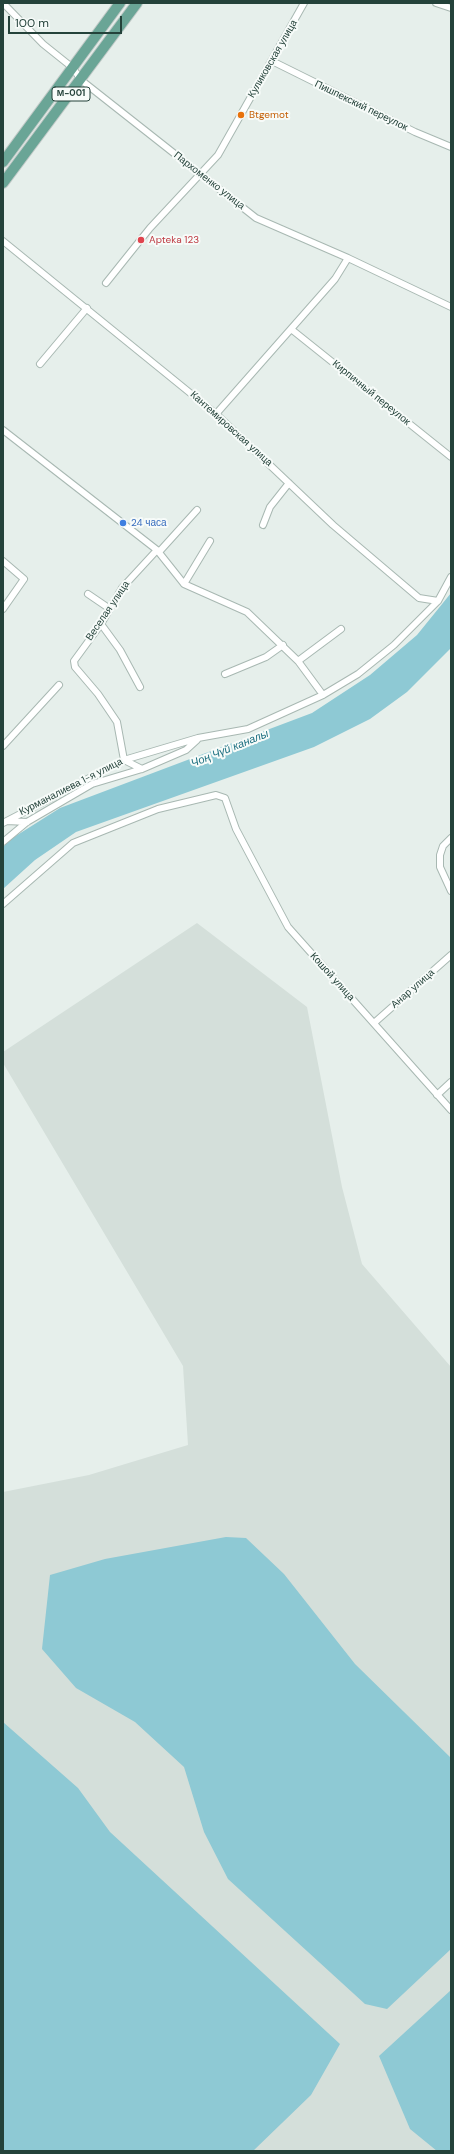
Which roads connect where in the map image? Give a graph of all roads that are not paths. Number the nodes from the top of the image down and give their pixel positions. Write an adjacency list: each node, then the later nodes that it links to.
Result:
1 (3, 3): 8 (street, Пархоменко улица)
2 (120, 3): 8 (main road, М-001)
3 (137, 3): 9 (main road, М-001)
4 (304, 3): 7 (street, Куликовская улица)
5 (436, 3): 6 (street)
6 (451, 8)
7 (272, 62): 10 (street, Пишпекский переулок); 12 (street, Куликовская улица)
8 (73, 68): 9 (street, Пархоменко улица); 11 (main road, М-001)
9 (81, 80): 12 (street, Пархоменко улица); 13 (main road, М-001)
10 (451, 147)
11 (3, 162)
12 (200, 174): 15 (street, Пархоменко улица); 16 (street, Куликовская улица)
13 (3, 184)
14 (3, 241): 18 (street, Кантемировская улица)
15 (348, 258): 17 (street, Пархоменко улица); 19 (street)
16 (106, 283)
17 (451, 307)
18 (87, 308): 20 (street); 21 (street, Кантемировская улица)
19 (291, 329): 21 (street); 23 (street, Кирпичный переулок)
20 (40, 364)
21 (216, 414): 24 (street, Кантемировская улица)
22 (3, 430): 28 (street)
23 (451, 457)
24 (289, 483): 26 (street); 33 (street, Кантемировская улица)
25 (197, 510): 28 (street, Веселая улица)
26 (263, 525)
27 (210, 541): 31 (street)
28 (158, 551): 31 (street); 35 (street, Веселая улица)
29 (3, 561): 34 (street)
30 (451, 577): 33 (street, Курманалиева 1-я улица)
31 (184, 584): 38 (street)
32 (88, 594): 35 (street)
33 (438, 601): 43 (street, Курманалиева 1-я улица)
34 (3, 609)
35 (110, 609): 36 (street, Веселая улица)
36 (101, 624): 42 (street); 46 (street, Веселая улица)
37 (340, 629): 39 (street)
38 (283, 645): 39 (street); 40 (street)
39 (298, 661): 43 (street)
40 (225, 674)
41 (59, 685): 45 (street)
42 (140, 687)
43 (323, 695): 44 (street, Курманалиева 1-я улица)
44 (198, 738): 46 (street, Курманалиева 1-я улица); 47 (street)
45 (3, 746)
46 (124, 760): 47 (street); 48 (street, Курманалиева 1-я улица)
47 (142, 769): 49 (street)
48 (4, 821): 49 (street)
49 (28, 822): 51 (street)
50 (451, 838): 52 (street)
51 (3, 842)
52 (451, 891)
53 (3, 904): 55 (street, Кошой улица)
54 (451, 955): 55 (street, Анар улица)
55 (374, 1023): 57 (street, Кошой улица)
56 (451, 1082): 57 (street)
57 (437, 1095): 58 (street, Кошой улица)
58 (451, 1110)

